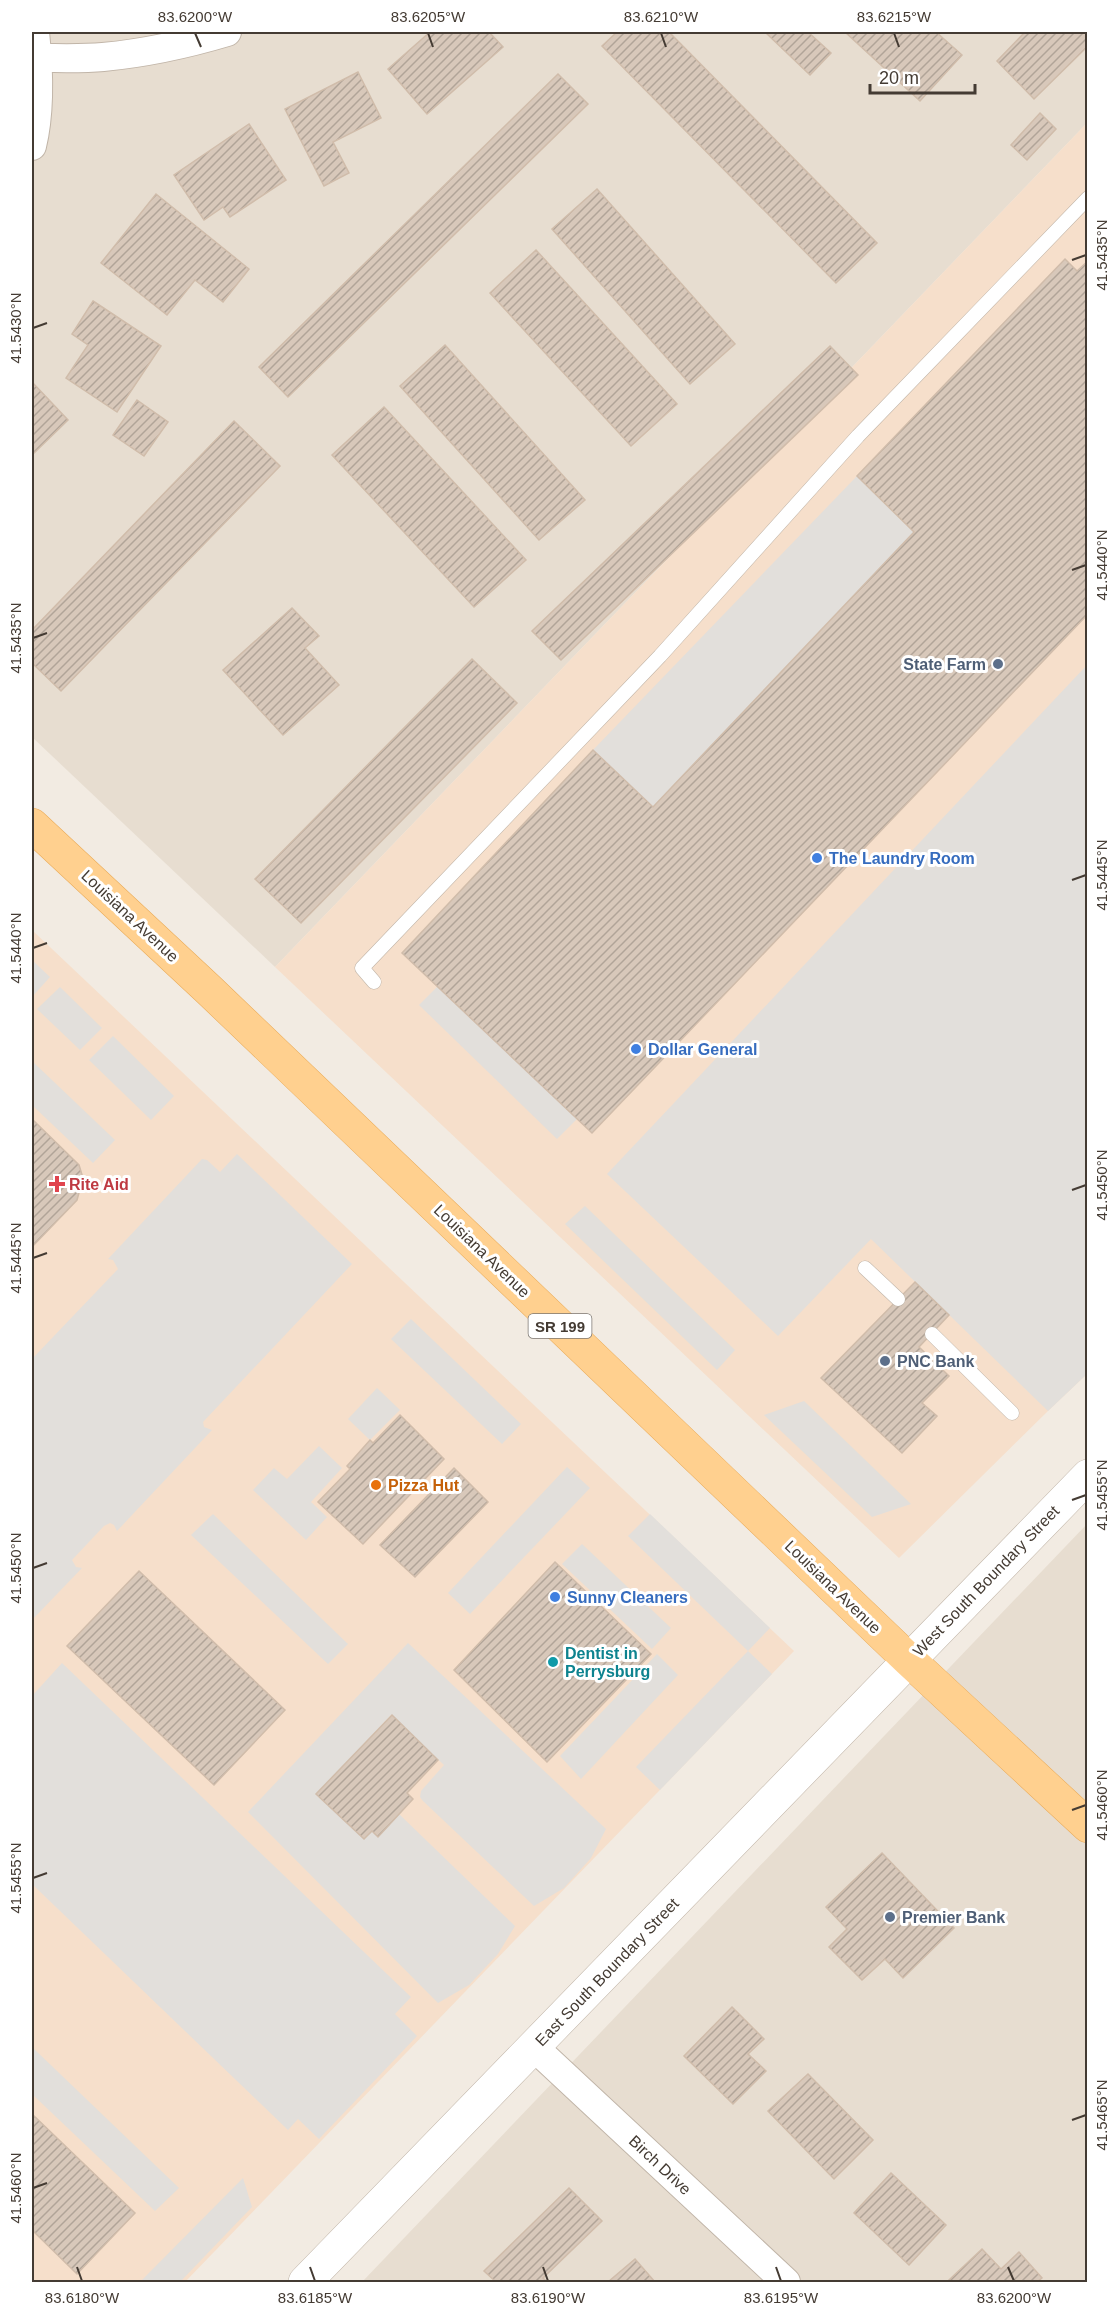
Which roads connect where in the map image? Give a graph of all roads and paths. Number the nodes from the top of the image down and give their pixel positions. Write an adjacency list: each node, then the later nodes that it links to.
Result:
1 (227, 32): 2 (street)
2 (37, 45): 3 (street)
3 (32, 146)
4 (1088, 198): 6 (lane)
5 (32, 825): 12 (main road, Louisiana Avenue / SR 199)
6 (375, 982)
7 (865, 1268): 8 (lane)
8 (898, 1299)
9 (932, 1334): 10 (lane)
10 (1012, 1413)
11 (1088, 1476): 12 (street, West South Boundary Street)
12 (909, 1660): 13 (main road, Louisiana Avenue / SR 199); 14 (street, East South Boundary Street)
13 (1088, 1826)
14 (535, 2048): 15 (street, East South Boundary Street); 16 (street, Birch Drive)
15 (305, 2283)
16 (786, 2283)

